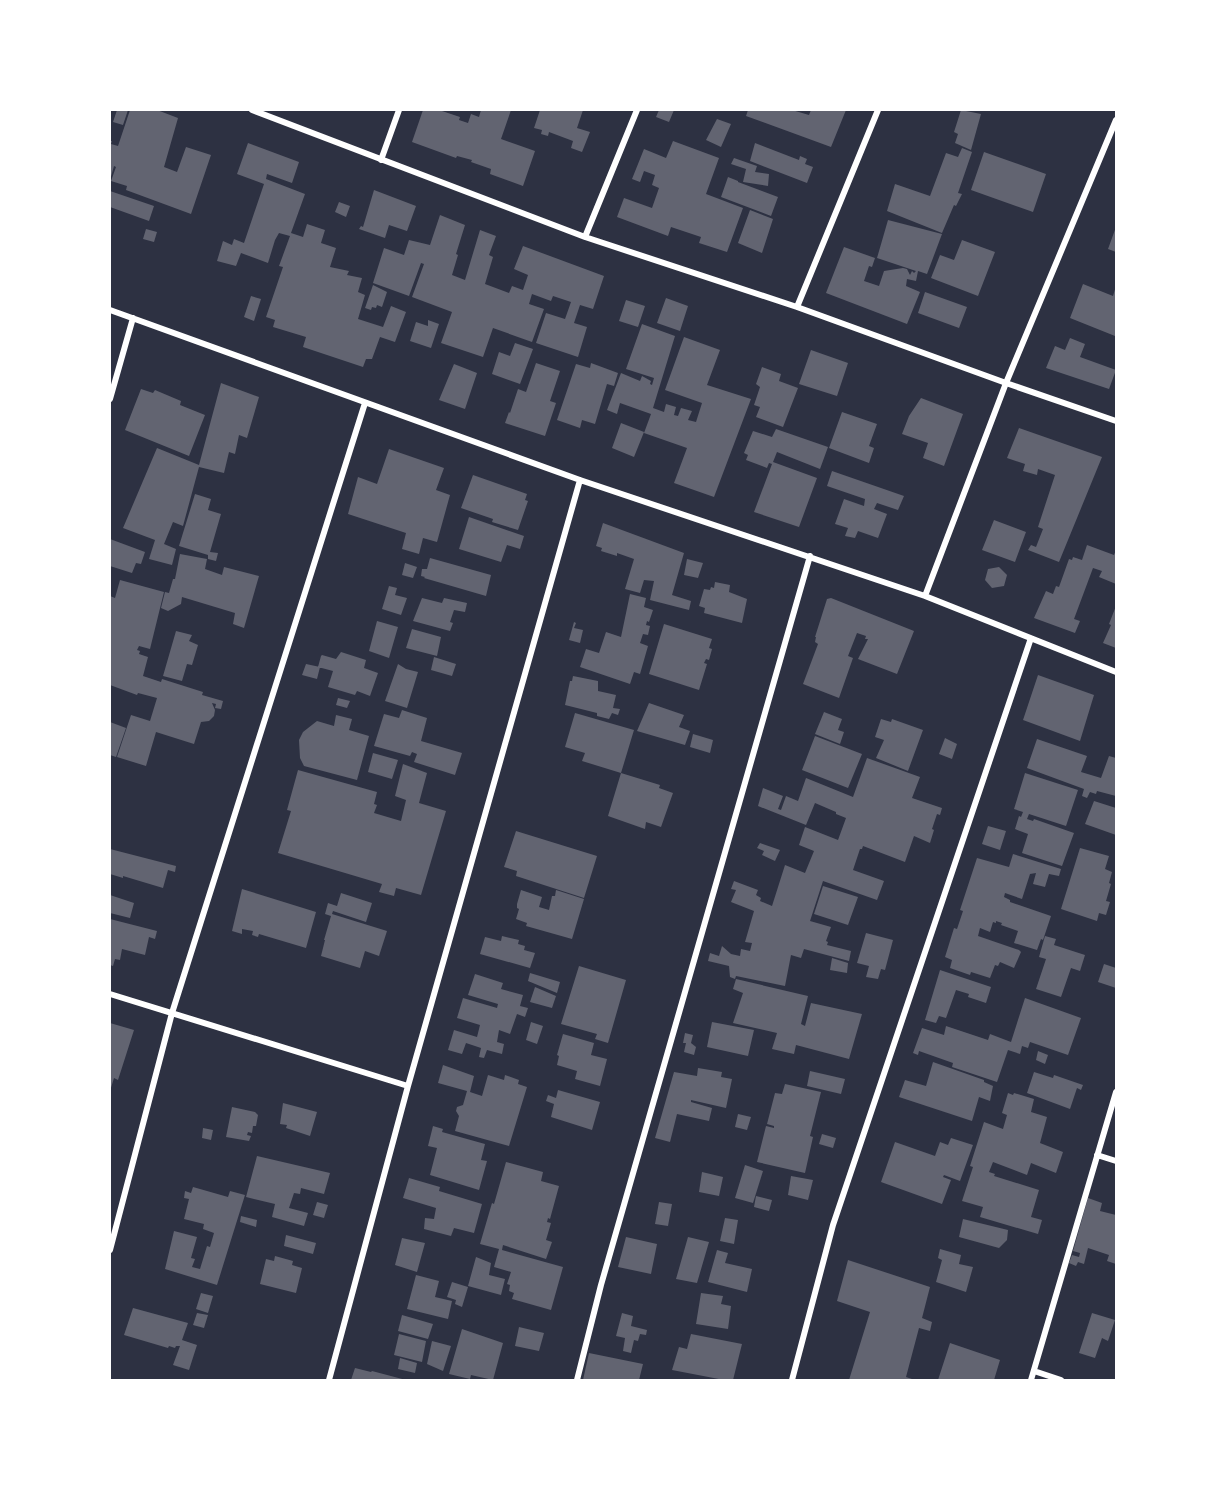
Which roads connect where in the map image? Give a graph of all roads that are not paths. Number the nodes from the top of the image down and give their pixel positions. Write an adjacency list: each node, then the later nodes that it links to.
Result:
1 (252, 110): 6 (street)
2 (399, 110): 6 (street)
3 (637, 110): 7 (street)
4 (878, 110): 8 (street)
5 (1116, 120): 11 (street)
6 (381, 160): 7 (street)
7 (585, 237): 8 (street)
8 (797, 308): 11 (street)
9 (110, 310): 10 (street)
10 (134, 318): 12 (street); 13 (street)
11 (1006, 383): 14 (street); 17 (street)
12 (110, 399)
13 (365, 403): 15 (street); 21 (street)
14 (1116, 421)
15 (580, 480): 16 (street); 22 (street)
16 (810, 556): 17 (street); 29 (street)
17 (925, 596): 18 (street)
18 (1031, 638): 19 (street); 30 (street)
19 (1116, 672)
20 (110, 994): 21 (street)
21 (172, 1013): 22 (street); 26 (street)
22 (408, 1086): 28 (street)
23 (1116, 1092): 24 (street)
24 (1097, 1155): 25 (street); 27 (street)
25 (1116, 1161)
26 (110, 1250)
27 (1034, 1371): 31 (street); 32 (street)
28 (329, 1380)
29 (577, 1380)
30 (792, 1380)
31 (1031, 1380)
32 (1061, 1380)

